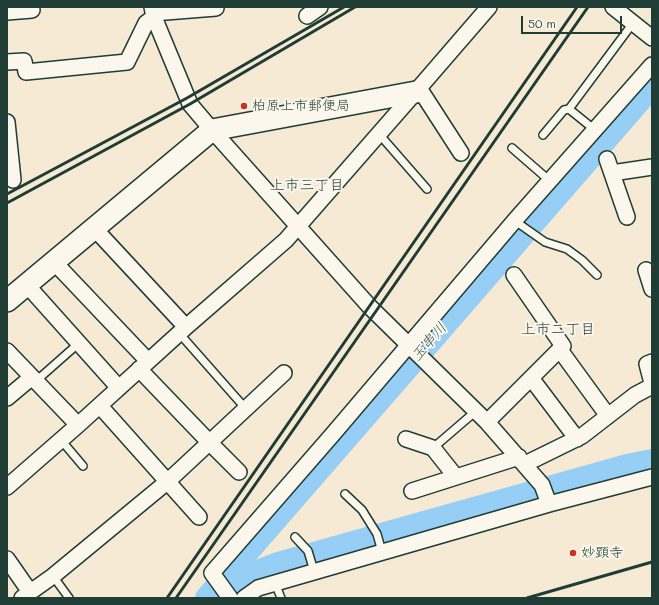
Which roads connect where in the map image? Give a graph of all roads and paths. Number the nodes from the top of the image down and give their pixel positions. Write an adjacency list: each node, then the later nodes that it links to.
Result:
1 (320, 7): 8 (street)
2 (488, 7): 13 (street)
3 (613, 7): 9 (street)
4 (216, 8): 7 (street)
5 (32, 10): 6 (street)
6 (7, 12)
7 (153, 12): 11 (street); 16 (street)
8 (307, 16)
9 (633, 23): 10 (street); 14 (lane)
10 (652, 38)
11 (7, 62)
12 (652, 65): 17 (street)
13 (418, 90): 16 (street); 18 (street); 22 (street)
14 (569, 109): 17 (lane); 19 (lane)
15 (7, 122): 20 (street)
16 (212, 130): 29 (street); 30 (street)
17 (595, 130): 25 (street)
18 (379, 134): 26 (lane); 29 (street)
19 (543, 135)
20 (8, 143): 24 (street)
21 (512, 148): 25 (lane)
22 (461, 153)
23 (652, 167): 27 (street)
24 (14, 180)
25 (550, 181): 28 (street)
26 (427, 190)
27 (627, 218)
28 (519, 223): 34 (lane); 42 (street)
29 (298, 226): 38 (street); 42 (street)
30 (94, 228): 31 (street); 38 (street)
31 (54, 262): 35 (street); 44 (street)
32 (646, 270): 36 (street)
33 (514, 275): 40 (street)
34 (597, 275)
35 (26, 284): 37 (street); 39 (street)
36 (652, 289)
37 (7, 301)
38 (182, 330): 44 (street); 53 (lane)
39 (79, 343): 47 (lane); 50 (street)
40 (560, 350): 46 (street); 55 (street)
41 (7, 351): 47 (street)
42 (415, 351): 54 (street); 81 (street)
43 (652, 362): 48 (street)
44 (144, 365): 50 (street); 61 (street)
45 (284, 373): 53 (street)
46 (531, 378): 56 (street); 59 (street)
47 (34, 379): 51 (street); 57 (street)
48 (652, 383)
49 (652, 386): 55 (street)
50 (119, 388): 52 (street)
51 (7, 398)
52 (100, 406): 57 (street); 68 (street)
53 (246, 409): 61 (street)
54 (476, 411): 56 (street); 62 (lane)
55 (608, 416): 59 (street)
56 (487, 422): 63 (street)
57 (78, 425): 60 (street)
58 (406, 439): 62 (street)
59 (577, 439): 63 (street)
60 (61, 440): 64 (lane); 69 (street)
61 (210, 443): 65 (street); 68 (street)
62 (433, 448): 66 (street)
63 (522, 461): 66 (street); 72 (street)
64 (83, 466)
65 (240, 472)
66 (456, 477): 70 (street)
67 (652, 477): 72 (street)
68 (167, 482): 73 (street); 78 (street)
69 (7, 487)
70 (412, 491)
71 (345, 494): 75 (lane)
72 (549, 503): 75 (street)
73 (199, 517)
74 (295, 538): 77 (lane)
75 (381, 548): 77 (street)
76 (7, 559): 80 (street)
77 (314, 571): 79 (street)
78 (53, 576): 80 (street); 82 (lane)
79 (275, 583): 83 (street); 84 (lane)
80 (26, 595)
81 (228, 596)
82 (69, 598)
83 (244, 598)
84 (281, 598)

